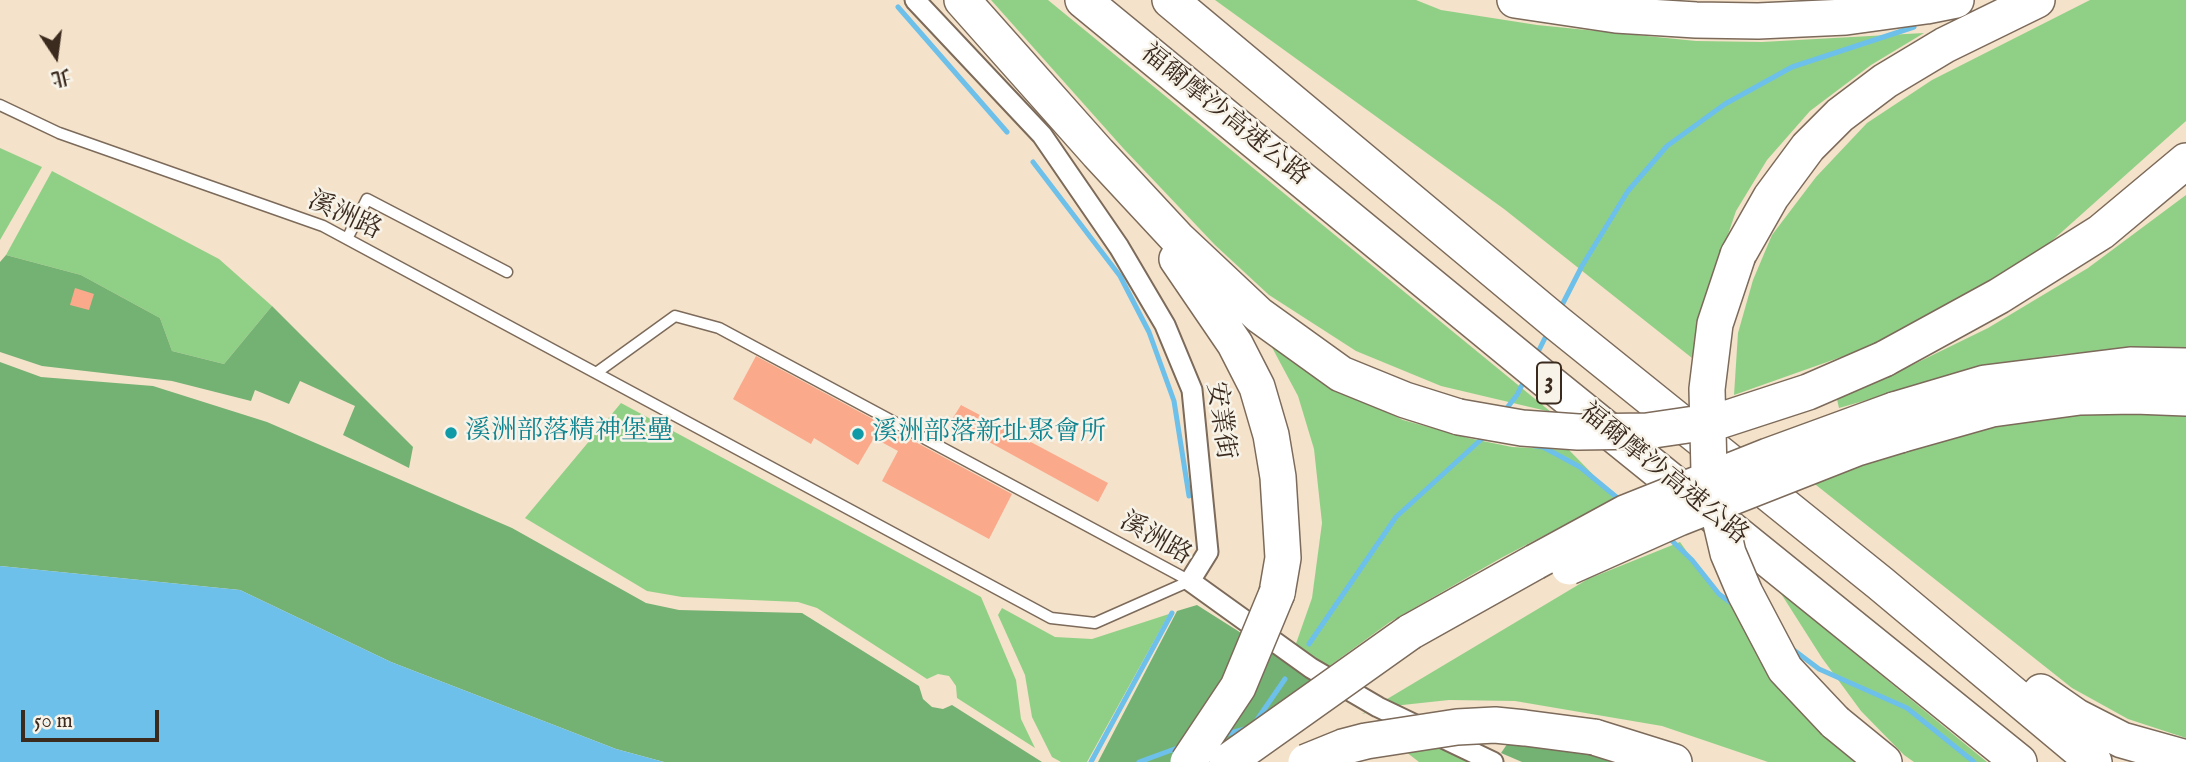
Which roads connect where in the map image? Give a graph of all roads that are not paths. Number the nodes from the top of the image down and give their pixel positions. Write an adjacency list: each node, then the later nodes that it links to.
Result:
1 (915, 0): 17 (street, 安業街)
2 (962, 0): 9 (highway)
3 (1083, 0): 28 (highway, 福爾摩沙高速公路 / 3)
4 (1170, 0): 18 (highway, 福爾摩沙高速公路 / 3)
5 (1515, 0): 6 (highway)
6 (1956, 0)
7 (2037, 0): 27 (highway, bridge)
8 (0, 105): 11 (lane, 溪洲路)
9 (1098, 153): 10 (highway, bridge); 21 (highway, bridge)
10 (2186, 161)
11 (347, 239): 12 (lane); 14 (lane, 溪洲路)
12 (507, 272)
13 (2186, 366): 16 (highway)
14 (596, 373): 17 (lane, 溪洲路); 17 (lane, 溪洲路)
15 (2186, 398): 16 (highway)
16 (1897, 422): 19 (highway, bridge)
17 (1190, 581): 25 (street)
18 (1880, 583): 20 (highway); 29 (highway, 福爾摩沙高速公路 / 3)
19 (1415, 641): 22 (highway, bridge); 23 (highway)
20 (2186, 758)
21 (1188, 762)
22 (1227, 762)
23 (1259, 762)
24 (1306, 762): 26 (highway, bridge)
25 (1493, 762)
26 (1674, 762)
27 (1884, 762)
28 (2019, 762)
29 (2094, 762)

